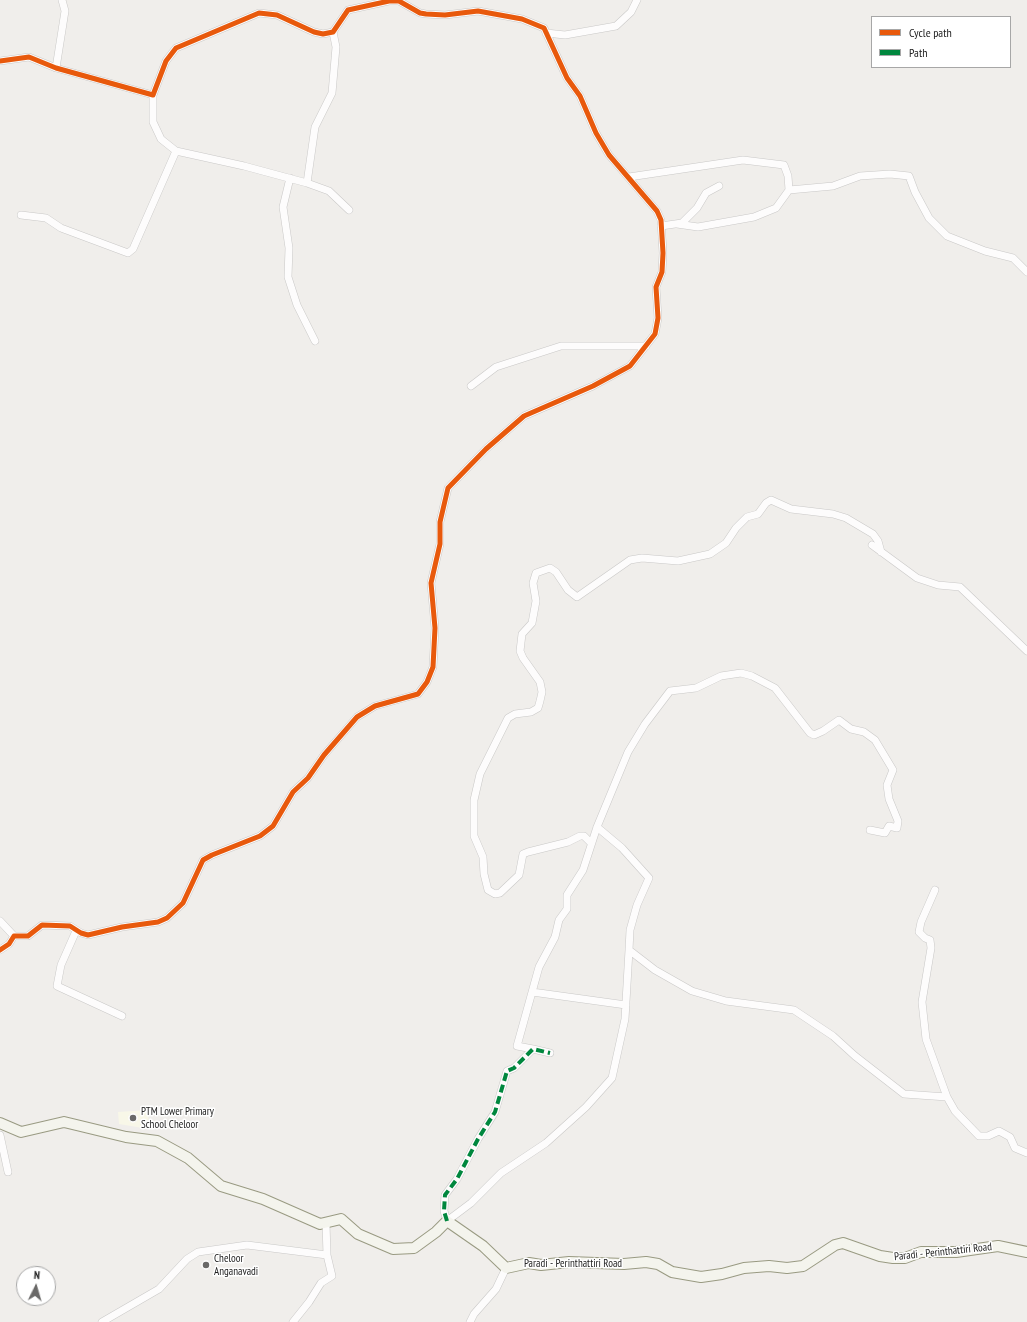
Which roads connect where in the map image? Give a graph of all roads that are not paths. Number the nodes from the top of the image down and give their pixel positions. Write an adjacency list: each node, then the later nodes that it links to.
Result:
1 (62, 0): 6 (street)
2 (637, 0): 4 (street)
3 (332, 32): 4 (street); 7 (street); 11 (street)
4 (546, 33): 9 (street)
5 (0, 61): 6 (street)
6 (56, 68): 7 (street)
7 (153, 95): 8 (street)
8 (176, 151): 10 (street); 15 (street)
9 (629, 177): 13 (street); 17 (street)
10 (290, 178): 11 (street); 19 (street)
11 (308, 183): 14 (street)
12 (720, 186): 16 (street)
13 (789, 190): 16 (street); 18 (street)
14 (349, 210)
15 (22, 215)
16 (677, 224): 17 (street)
17 (661, 226): 20 (street)
18 (1027, 272)
19 (315, 341)
20 (646, 346): 21 (street); 30 (street)
21 (471, 386)
22 (872, 545): 23 (street)
23 (881, 552): 24 (street); 27 (street)
24 (1027, 651)
25 (597, 827): 26 (street); 27 (street); 33 (street)
26 (870, 830)
27 (591, 843): 34 (street)
28 (935, 890): 39 (street)
29 (0, 921): 31 (street)
30 (76, 931): 31 (street); 36 (street)
31 (14, 936): 32 (street)
32 (0, 950)
33 (629, 950): 35 (street); 39 (street)
34 (532, 992): 35 (street); 37 (street)
35 (626, 1005): 44 (street)
36 (122, 1016)
37 (533, 1050): 38 (street); 44 (street)
38 (550, 1053)
39 (947, 1097): 42 (street)
40 (0, 1123): 45 (main road)
41 (0, 1135): 43 (street)
42 (1027, 1153)
43 (8, 1172)
44 (447, 1221): 45 (main road); 48 (main road)
45 (326, 1223): 47 (street)
46 (1027, 1252): 48 (main road, Paradi - Perinthattiri Road)
47 (327, 1255): 49 (street); 50 (street)
48 (506, 1268): 51 (street)
49 (102, 1322)
50 (293, 1322)
51 (470, 1322)

